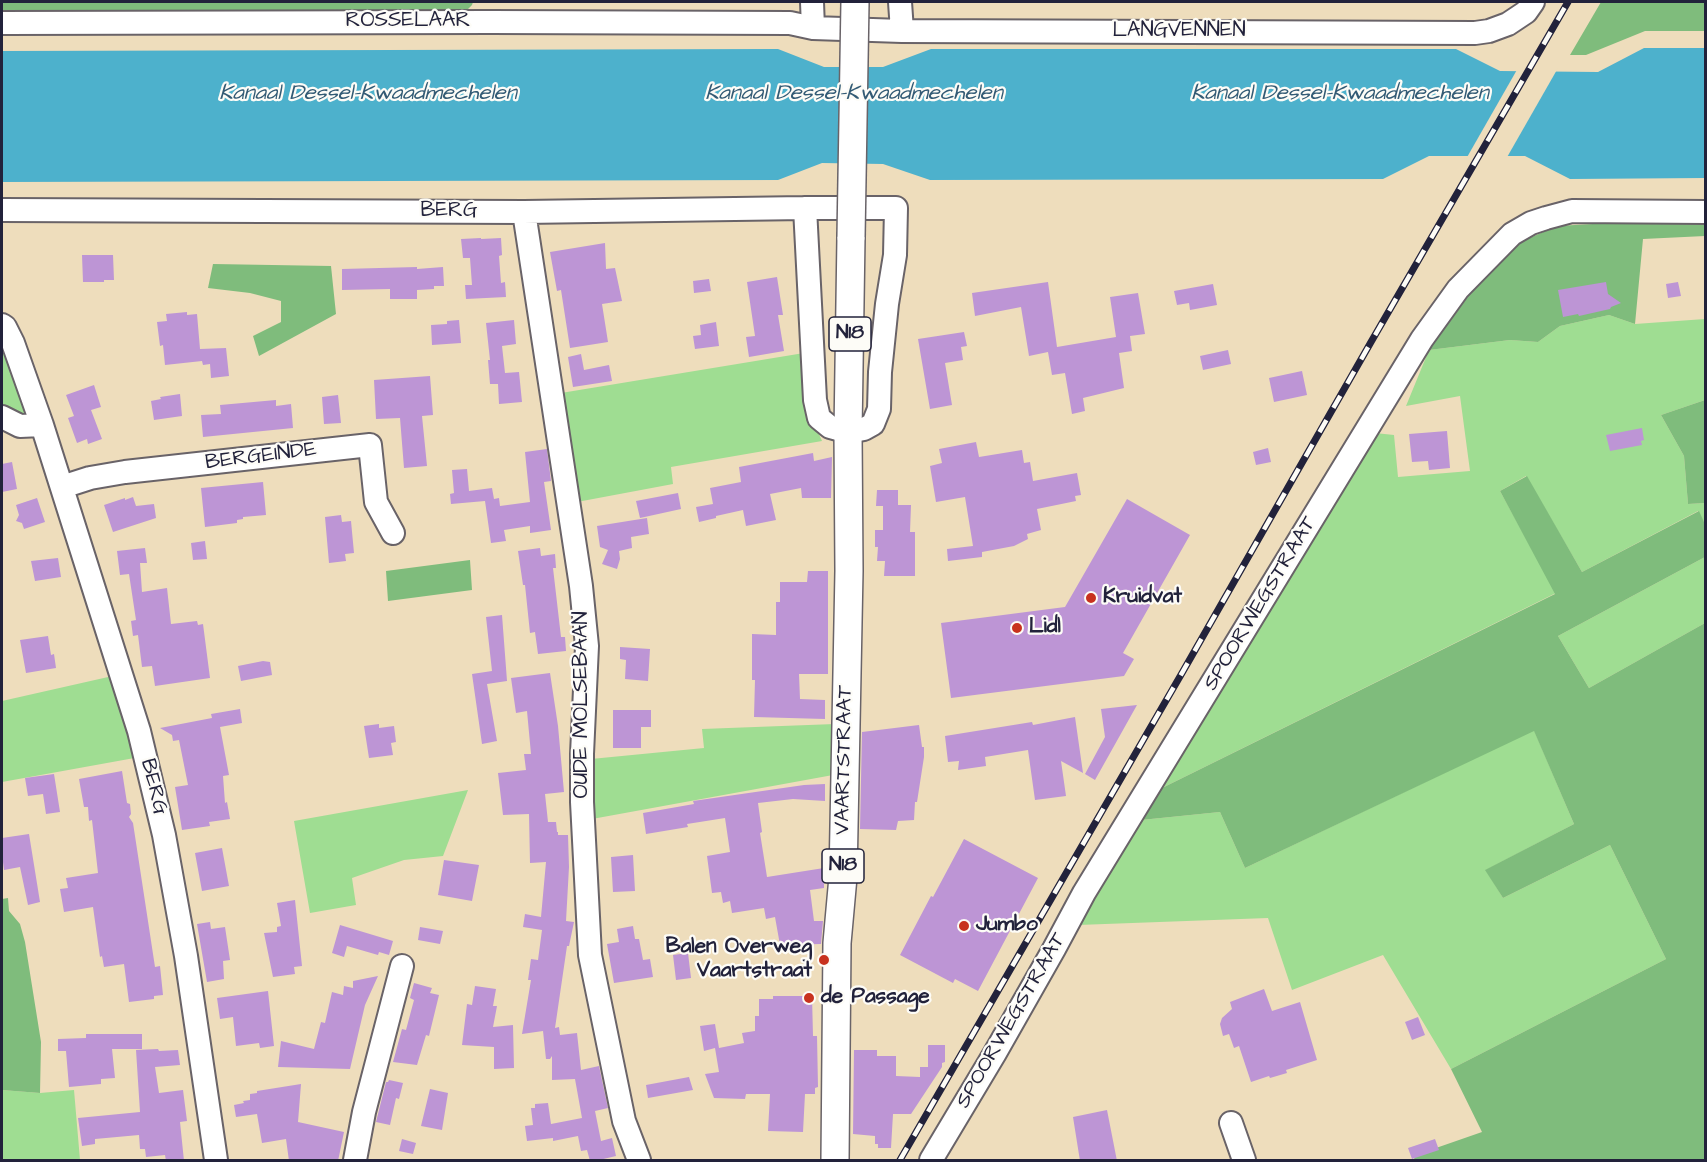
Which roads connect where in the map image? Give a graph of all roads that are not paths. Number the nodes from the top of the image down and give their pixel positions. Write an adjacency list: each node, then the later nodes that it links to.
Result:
1 (813, 2): 7 (street)
2 (855, 2): 16 (main road, VAARTSTRAAT / N18, bridge)
3 (900, 2): 8 (street)
4 (1533, 2): 8 (street, LANGVENNEN)
5 (490, 12): 6 (street, ROSSELAAR); 7 (street, ROSSELAAR)
6 (2, 23)
7 (813, 28): 8 (street, LANGVENNEN)
8 (902, 31)
9 (805, 208): 11 (street, BERG); 16 (street); 16 (street, BERG)
10 (2, 210): 11 (street, BERG)
11 (524, 212): 23 (street, OUDE MOLSEBAAN)
12 (1706, 212): 25 (street, SPOORWEGSTRAAT)
13 (2, 326): 15 (street, BERG)
14 (2, 417): 15 (street)
15 (42, 425): 17 (street, BERG)
16 (848, 432): 24 (main road, VAARTSTRAAT / N18)
17 (62, 487): 18 (street, BERGEINDE); 21 (street, BERG)
18 (393, 533)
19 (402, 966): 22 (street)
20 (1231, 1123): 26 (street)
21 (216, 1161)
22 (355, 1161)
23 (639, 1161)
24 (835, 1161)
25 (931, 1161)
26 (1244, 1161)

